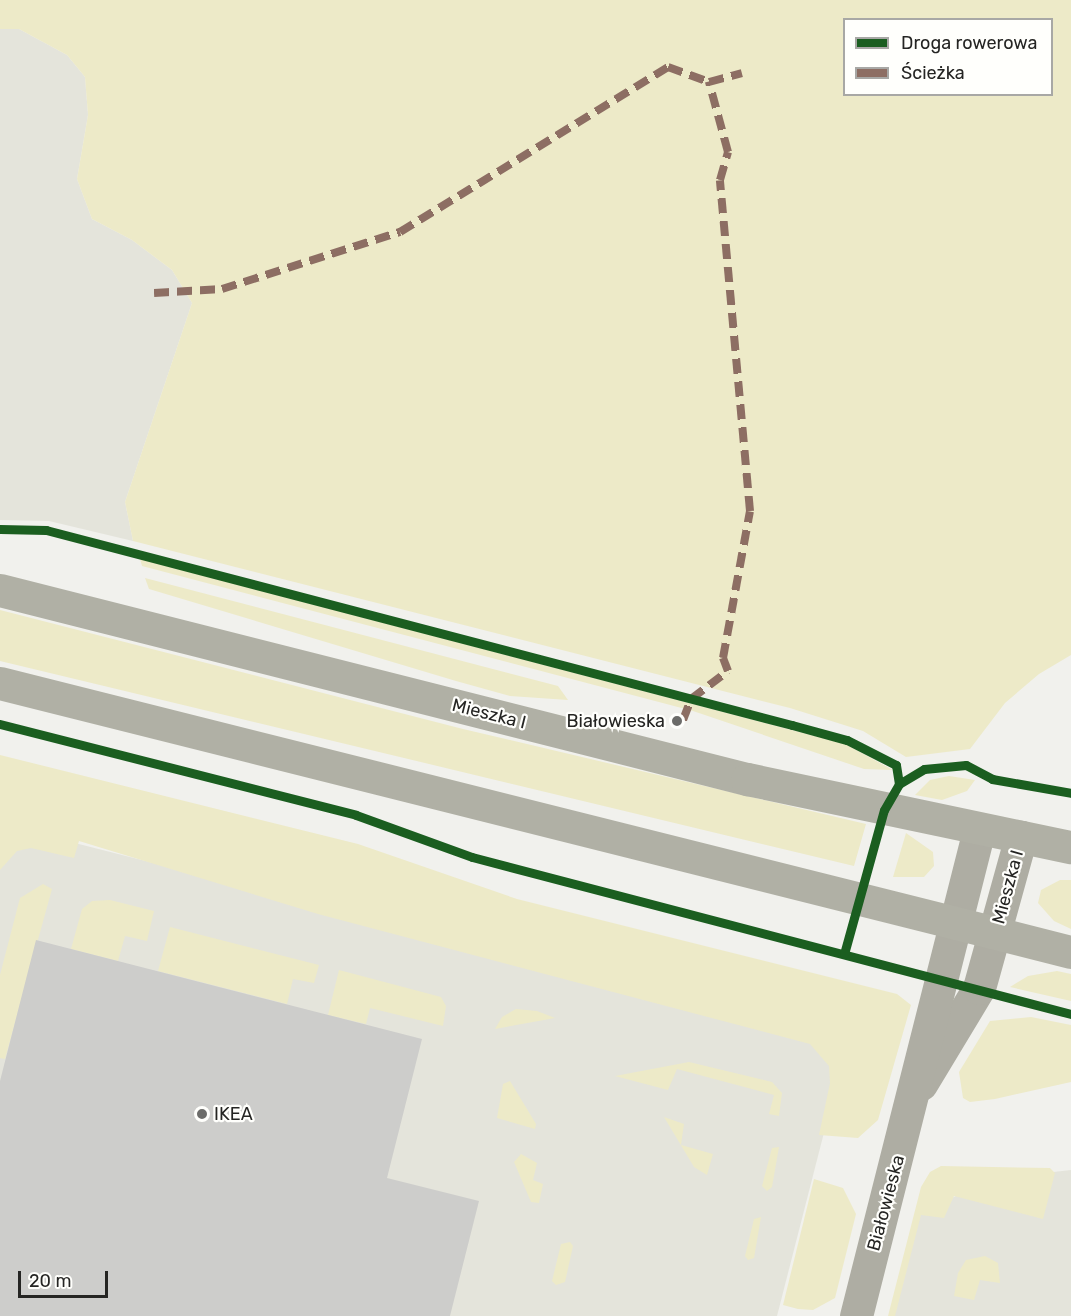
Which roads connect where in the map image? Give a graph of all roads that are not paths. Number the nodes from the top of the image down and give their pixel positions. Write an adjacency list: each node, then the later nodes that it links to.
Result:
1 (0, 590): 3 (main road, Mieszka I)
2 (0, 683): 6 (main road, Mieszka I)
3 (979, 830): 4 (main road, Mieszka I); 6 (street)
4 (1020, 837): 5 (main road, Mieszka I); 7 (street, Mieszka I)
5 (1071, 847)
6 (953, 926): 7 (main road, Mieszka I); 9 (street, Białowieska)
7 (994, 936): 8 (main road, Mieszka I); 9 (street, Białowieska)
8 (1071, 952)
9 (916, 1090): 10 (street, Białowieska)
10 (856, 1316)

